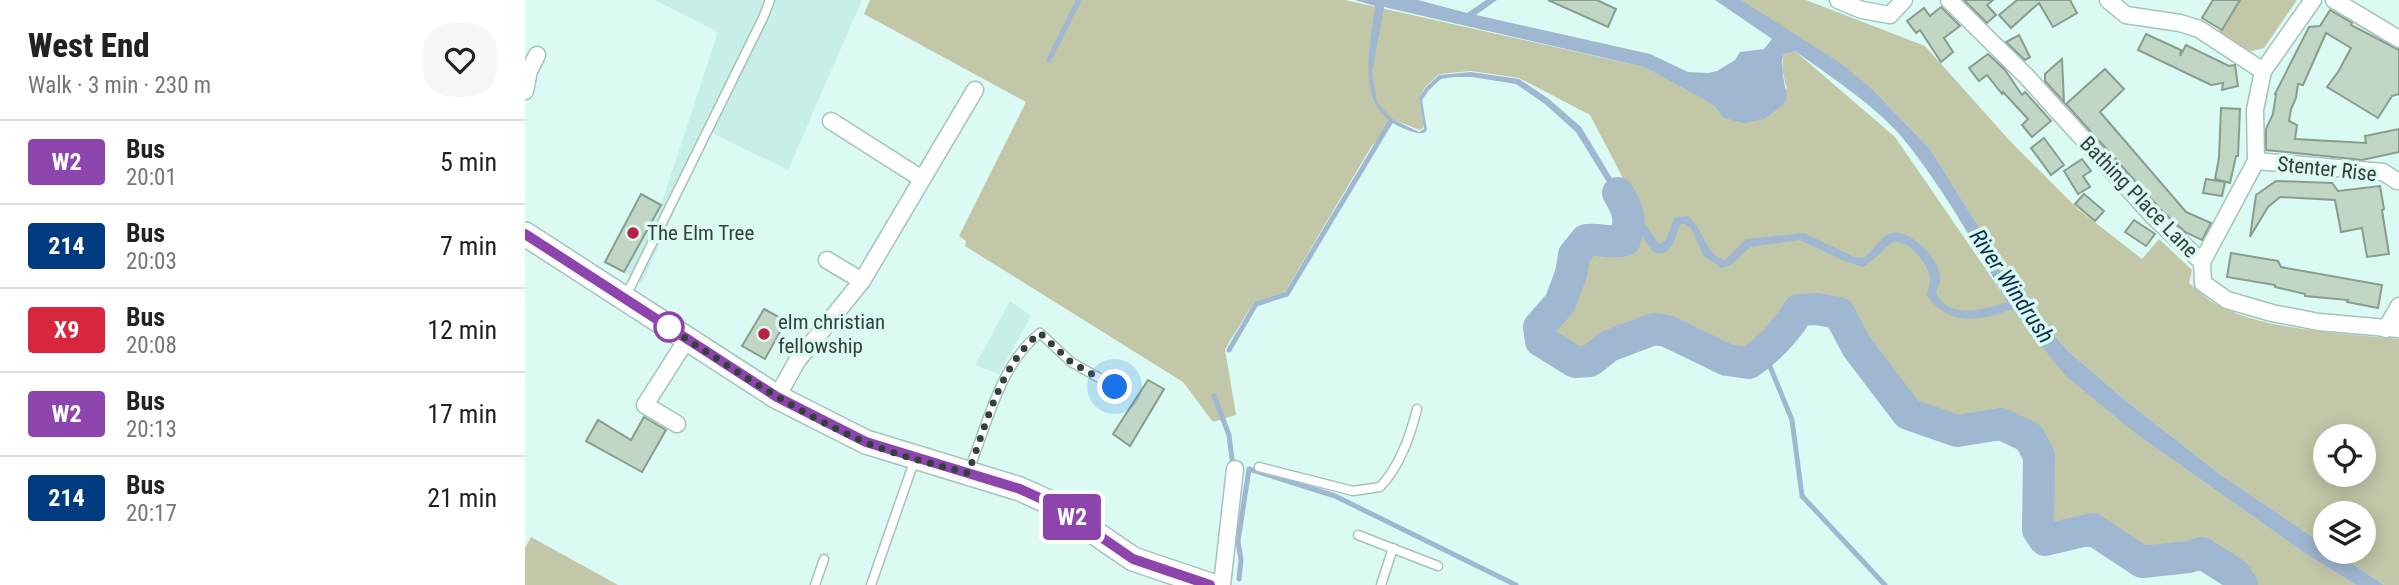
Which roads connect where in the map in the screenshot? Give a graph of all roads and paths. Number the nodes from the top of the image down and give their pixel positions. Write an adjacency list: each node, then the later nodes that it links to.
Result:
1 (770, 0): 21 (lane)
2 (1838, 0): 3 (street)
3 (1904, 0)
4 (1949, 0): 19 (street, Bathing Place Lane)
5 (2108, 0): 10 (street)
6 (2313, 0): 10 (street)
7 (2334, 0): 8 (street)
8 (2399, 39)
9 (537, 55): 11 (street)
10 (2263, 71): 14 (street)
11 (525, 90)
12 (975, 90): 15 (street)
13 (831, 121): 15 (street)
14 (2256, 161): 16 (street, Stenter Rise); 19 (street)
15 (922, 179): 20 (street)
16 (2399, 183)
17 (525, 234): 21 (main road)
18 (827, 260): 20 (street)
19 (2201, 262): 23 (street, Bathing Place Lane)
20 (862, 281): 26 (street)
21 (624, 299): 24 (main road)
22 (2399, 306): 23 (street)
23 (2393, 329)
24 (687, 339): 26 (main road); 28 (street)
25 (1115, 387): 32 (lane)
26 (777, 397): 29 (main road)
27 (1417, 409): 30 (lane)
28 (677, 424)
29 (915, 458): 32 (main road); 38 (lane)
30 (1259, 467)
31 (1235, 469): 40 (street)
32 (968, 473): 39 (main road)
33 (1358, 535): 34 (lane)
34 (1393, 548): 36 (lane); 41 (lane)
35 (824, 559): 37 (lane)
36 (1438, 566)
37 (815, 585)
38 (871, 585)
39 (1209, 585)
40 (1222, 585)
41 (1381, 585)

